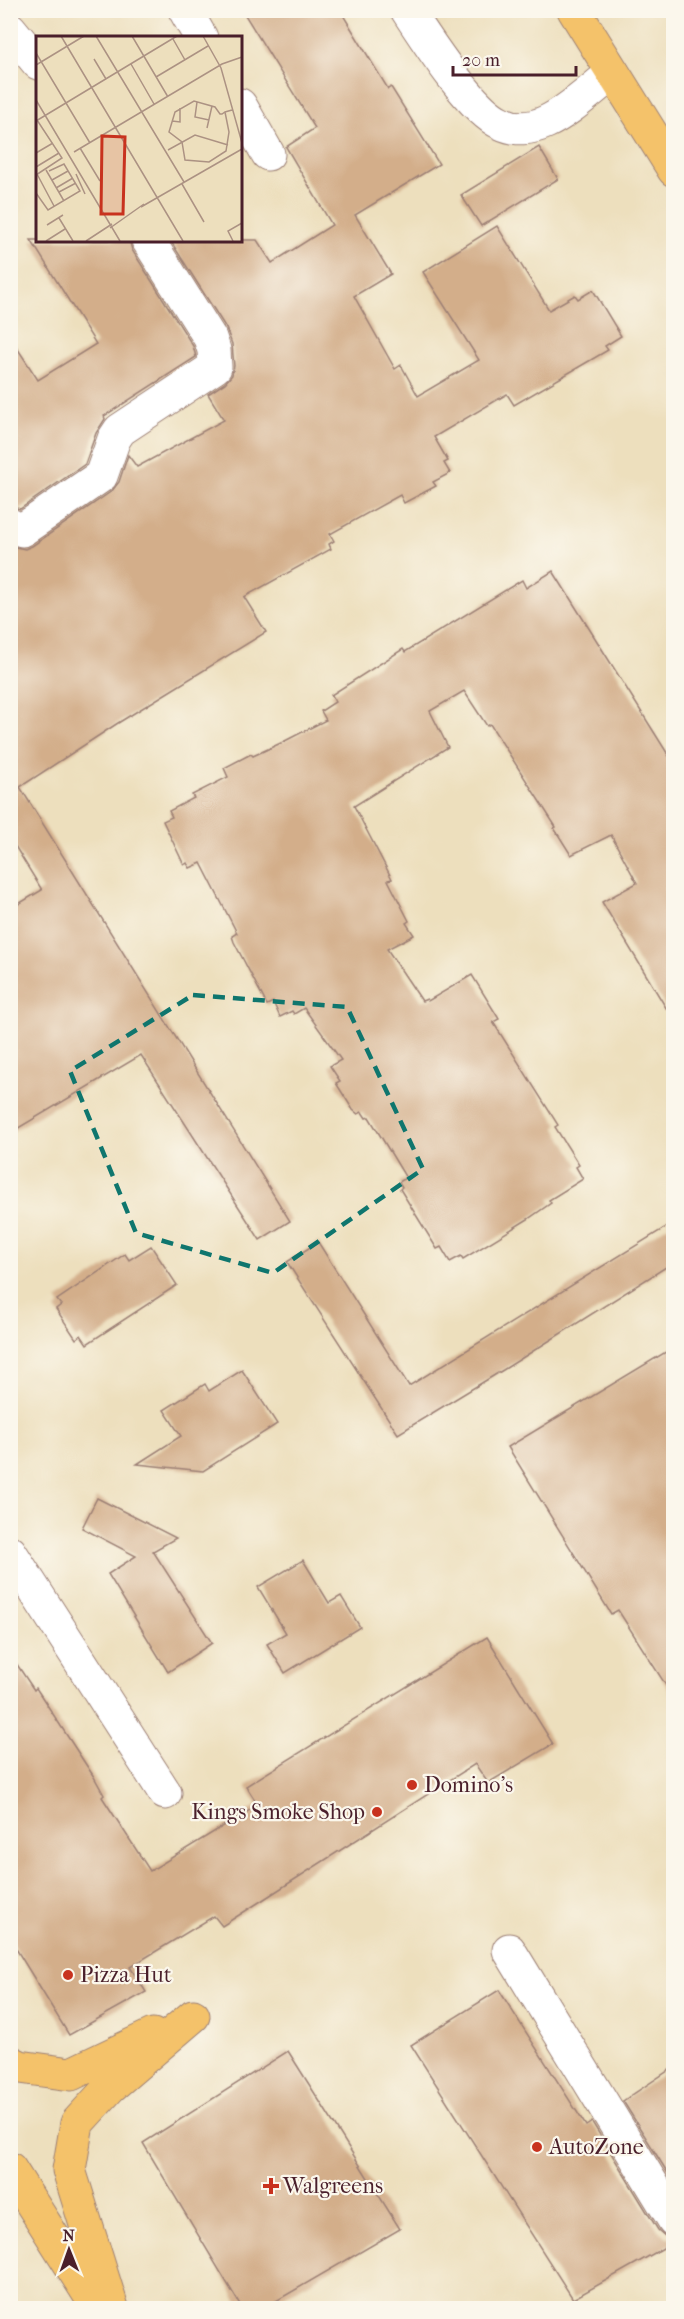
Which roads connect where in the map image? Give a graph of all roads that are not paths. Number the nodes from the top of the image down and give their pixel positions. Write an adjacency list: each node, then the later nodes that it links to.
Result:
1 (185, 10): 5 (lane)
2 (407, 10): 7 (lane)
3 (574, 10): 7 (main road)
4 (10, 29): 6 (lane)
5 (200, 36)
6 (36, 61)
7 (613, 73): 10 (main road)
8 (242, 108): 9 (lane)
9 (268, 154)
10 (674, 170)
11 (149, 242): 12 (lane)
12 (10, 525)
13 (10, 1552): 14 (lane)
14 (165, 1793)
15 (509, 1950): 18 (lane)
16 (10, 2062): 20 (main road)
17 (10, 2169): 19 (main road)
18 (674, 2220)
19 (98, 2308)
20 (112, 2308)

